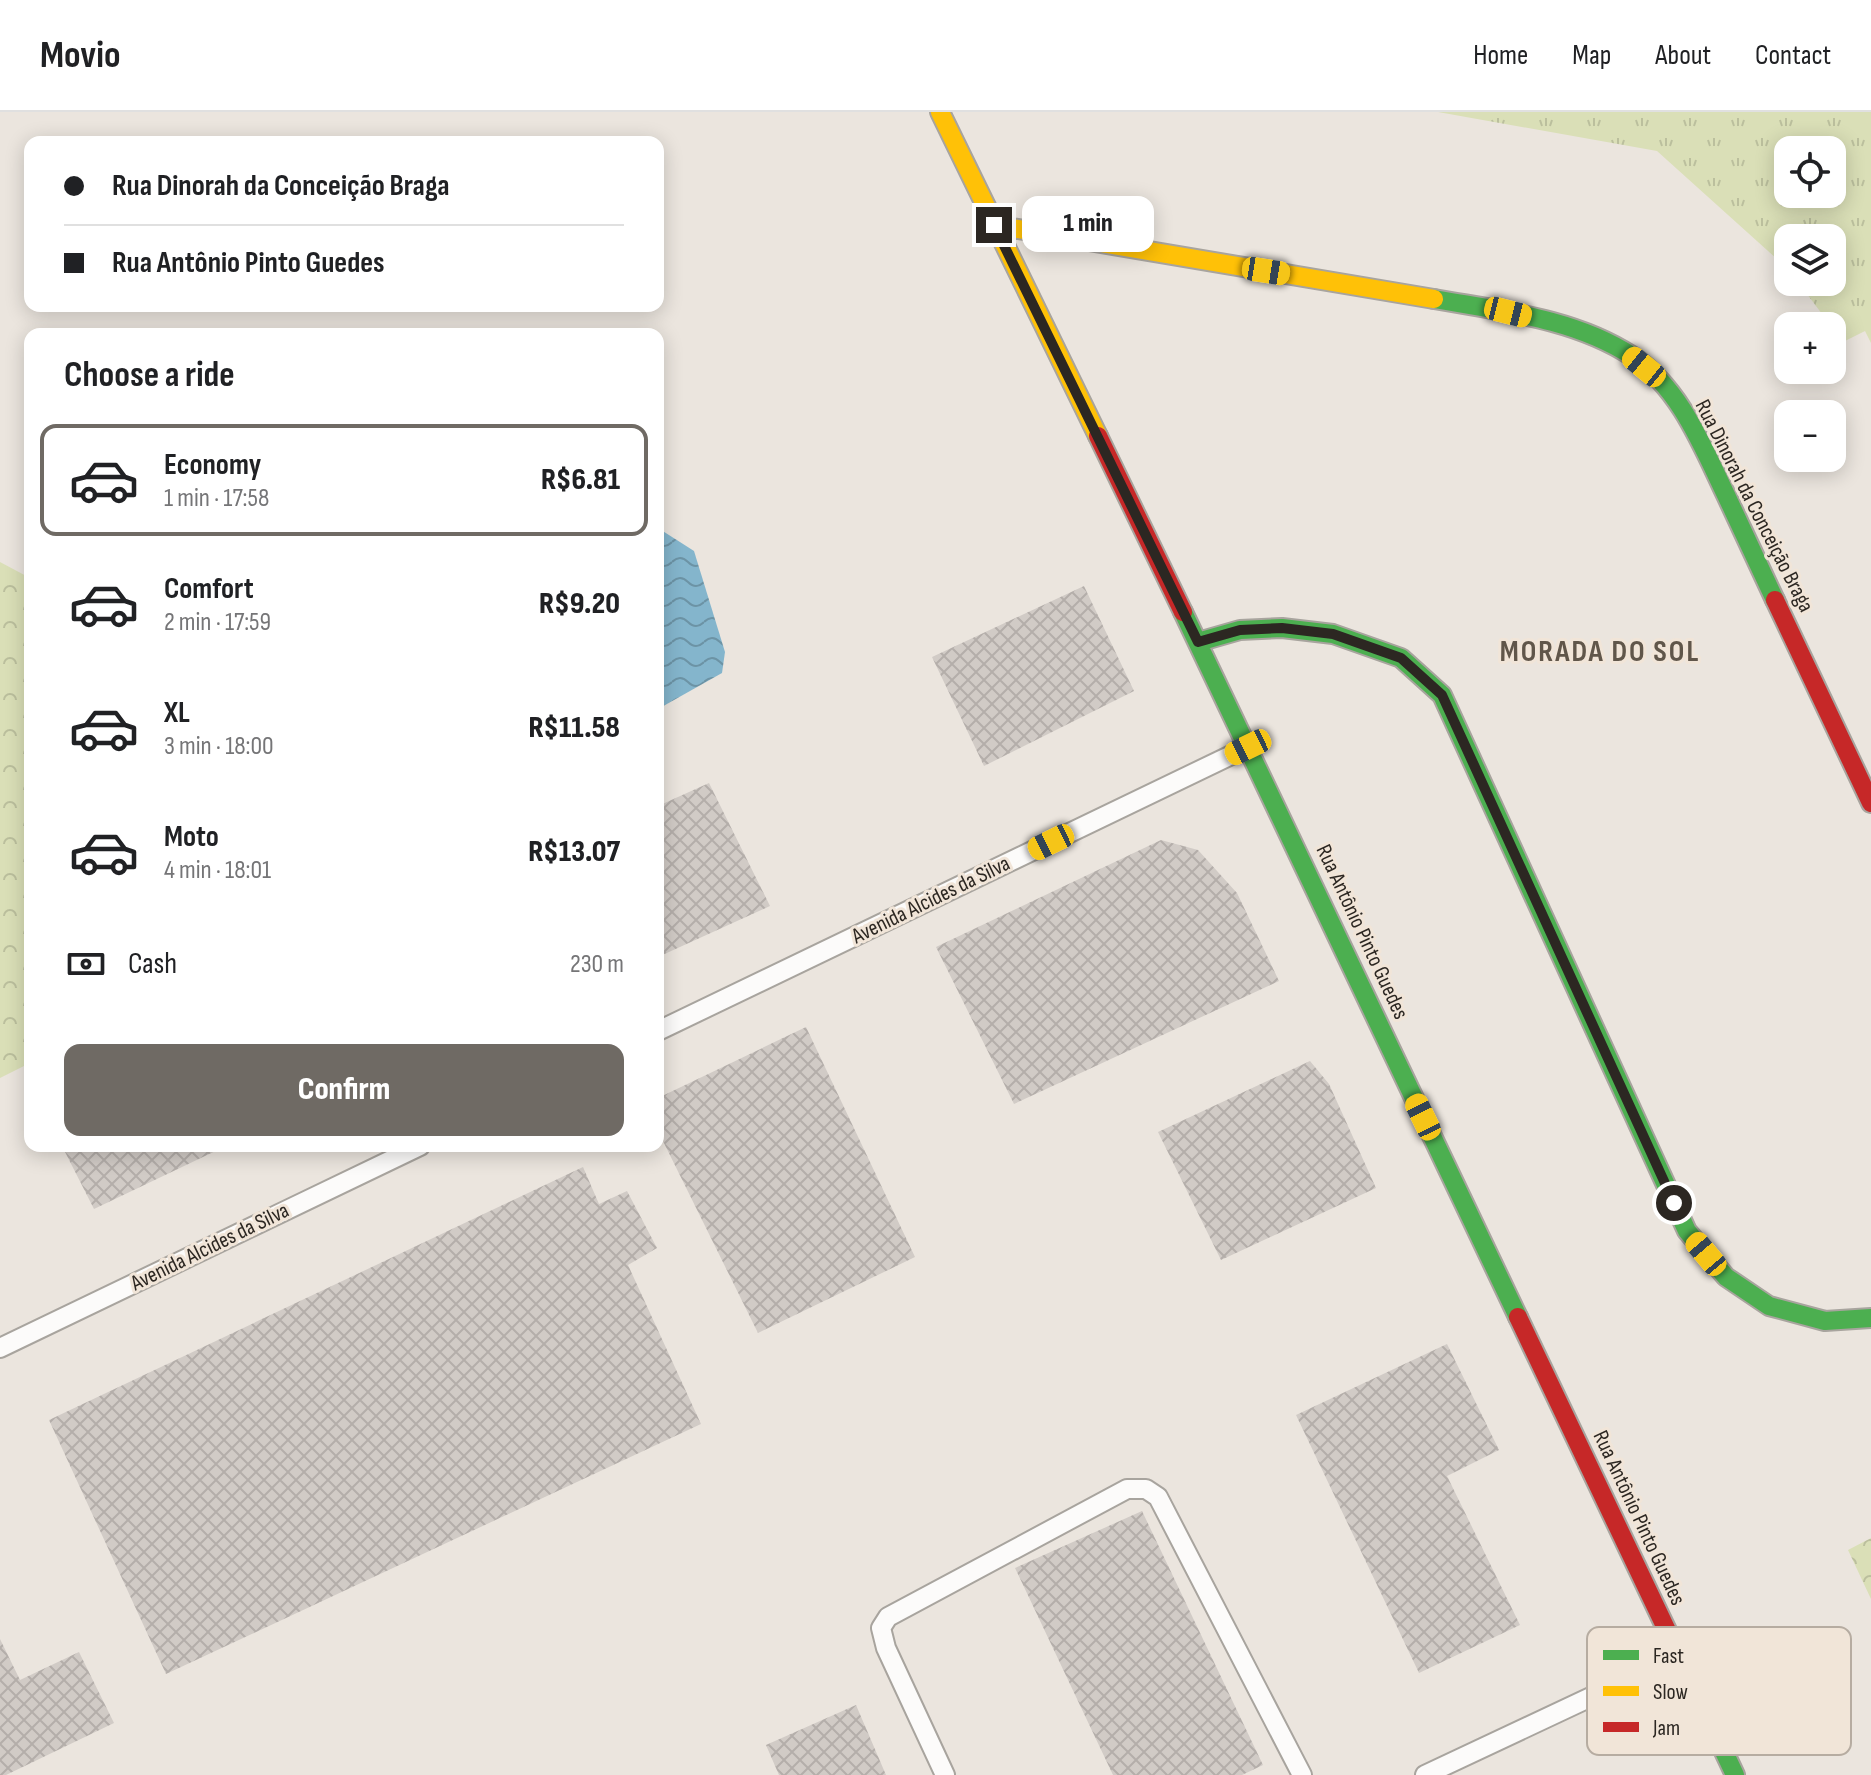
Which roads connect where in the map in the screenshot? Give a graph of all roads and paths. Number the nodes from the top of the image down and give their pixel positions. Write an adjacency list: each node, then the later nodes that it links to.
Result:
1 (940, 112): 2 (street, Rua Antônio Pinto Guedes)
2 (994, 225): 3 (street, Rua Antônio Pinto Guedes); 5 (street, Rua Dinorah da Conceição Braga)
3 (1198, 642): 4 (street, Rua Antônio Pinto Guedes); 8 (street)
4 (1248, 747): 6 (lane, Avenida Alcides da Silva); 10 (street, Rua Antônio Pinto Guedes)
5 (1871, 803)
6 (664, 1028)
7 (408, 1152): 9 (lane, Avenida Alcides da Silva)
8 (1871, 1318)
9 (0, 1348)
10 (1664, 1627)
11 (1587, 1699): 15 (lane)
12 (1725, 1755): 16 (street, Rua Antônio Pinto Guedes)
13 (945, 1775): 14 (lane)
14 (1302, 1775)
15 (1425, 1775)
16 (1735, 1775)

